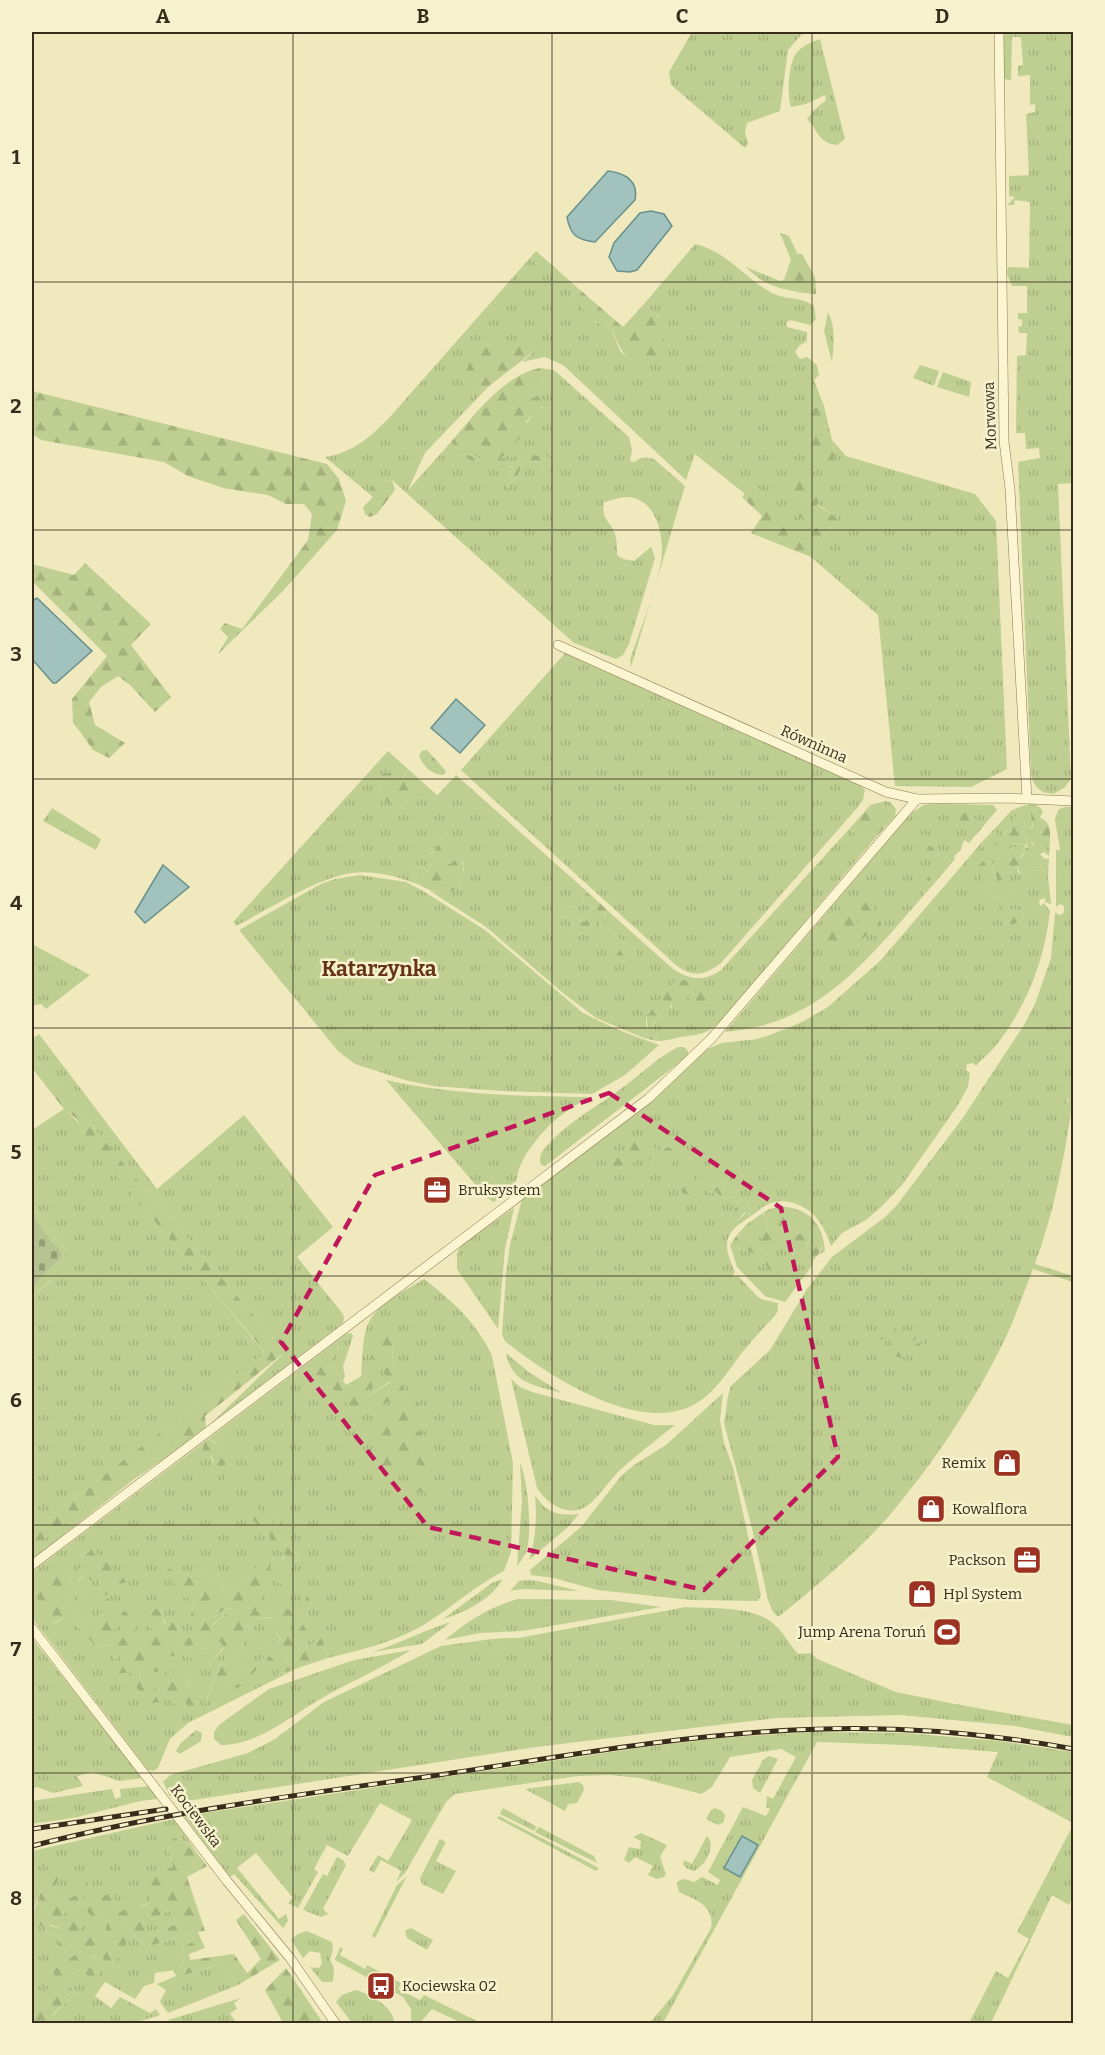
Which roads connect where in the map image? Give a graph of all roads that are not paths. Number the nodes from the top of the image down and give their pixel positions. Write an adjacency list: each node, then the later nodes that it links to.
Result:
1 (999, 32): 4 (street, Morwowa)
2 (558, 645): 3 (street, Równinna)
3 (917, 799): 4 (street, Równinna); 6 (street)
4 (1028, 799): 5 (street, Równinna)
5 (1074, 801)
6 (32, 1565)
7 (32, 1628): 8 (street, Kociewska)
8 (336, 2024)

